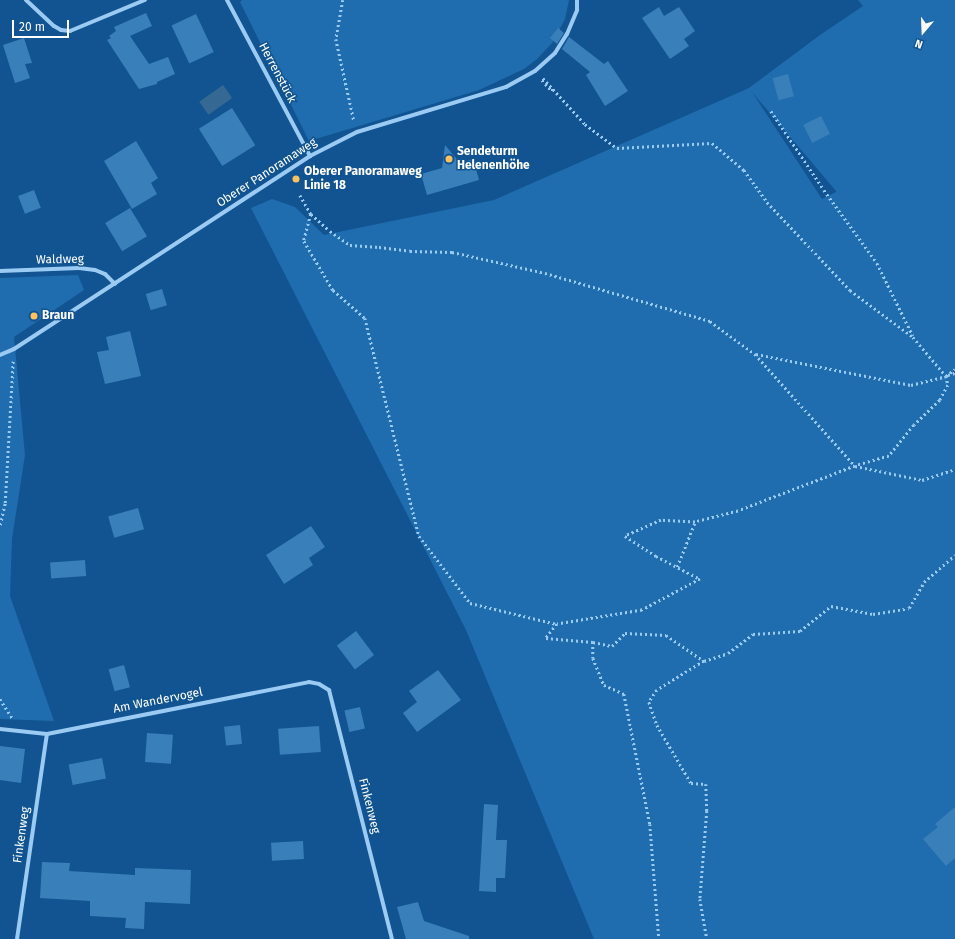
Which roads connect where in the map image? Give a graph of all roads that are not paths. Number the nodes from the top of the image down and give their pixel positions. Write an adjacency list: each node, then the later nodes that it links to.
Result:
1 (26, 0): 2 (street)
2 (145, 0)
3 (227, 0): 5 (street, Herrenstück)
4 (577, 0): 5 (street, Oberer Panoramaweg)
5 (310, 156): 7 (street, Oberer Panoramaweg)
6 (0, 271): 7 (street, Waldweg)
7 (115, 284): 8 (street, Oberer Panoramaweg)
8 (0, 355)
9 (319, 684): 11 (street, Am Wandervogel); 13 (street, Finkenweg)
10 (0, 729): 11 (street, Am Wandervogel)
11 (46, 734): 12 (street, Finkenweg)
12 (17, 939)
13 (392, 939)

